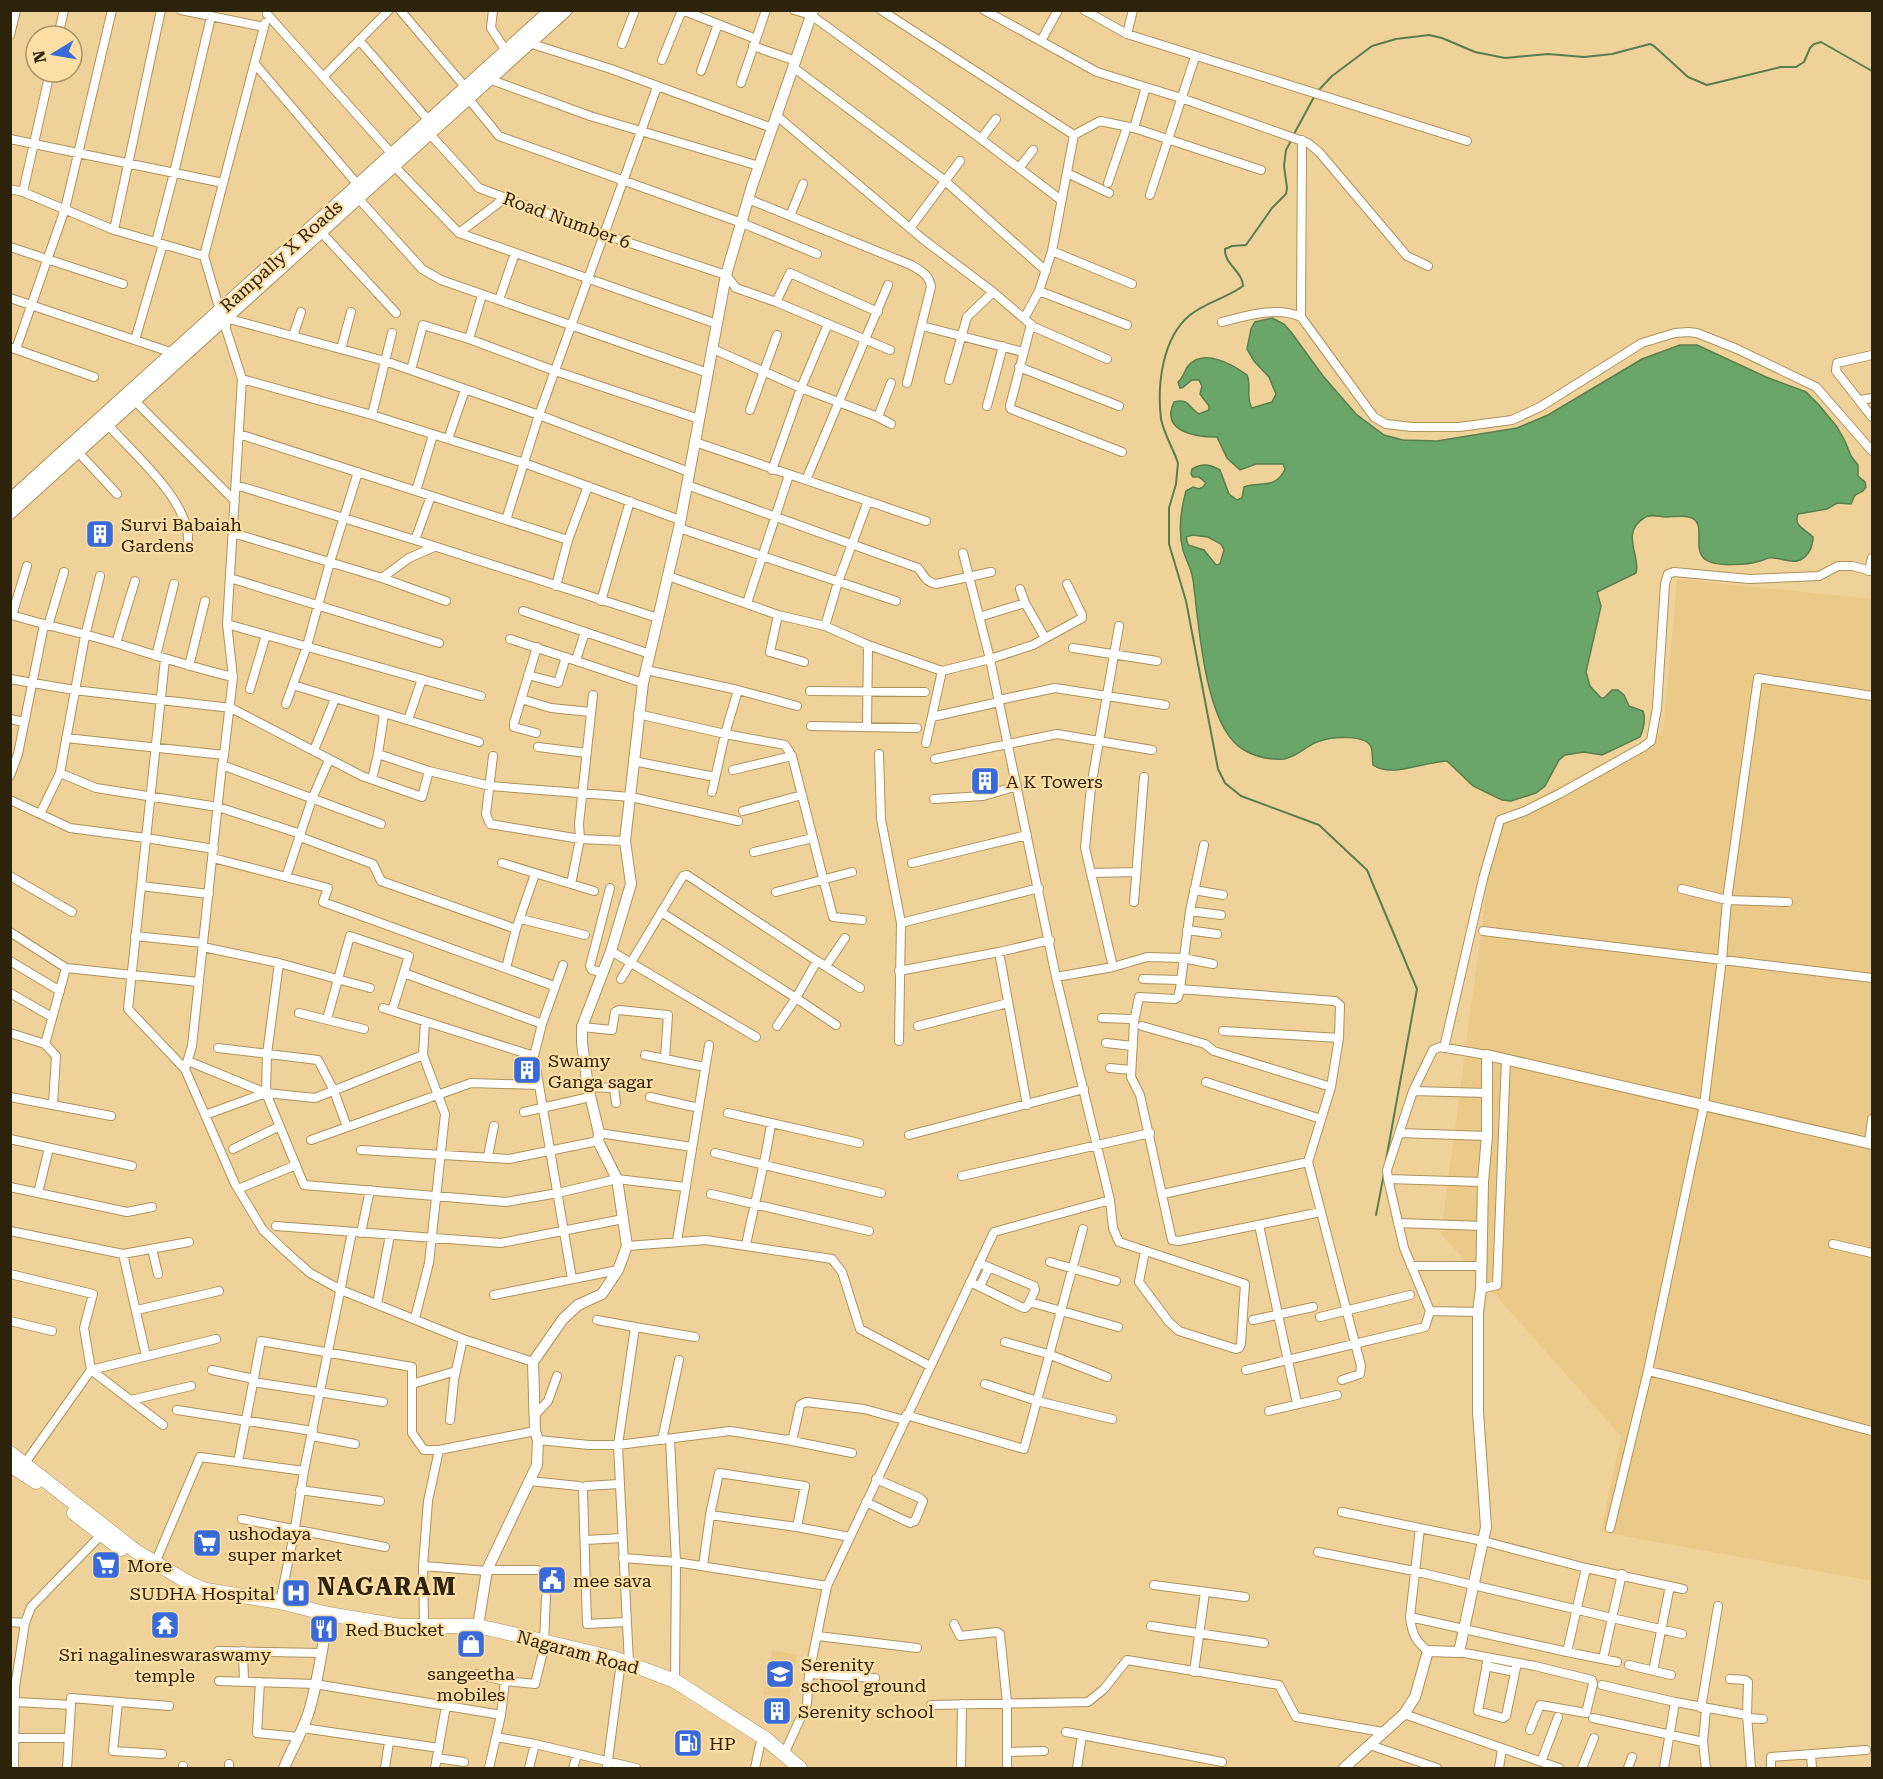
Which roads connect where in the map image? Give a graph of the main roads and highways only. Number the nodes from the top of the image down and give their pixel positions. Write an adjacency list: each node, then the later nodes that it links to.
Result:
1 (551, 10): 3 (main road)
2 (566, 10): 3 (main road)
3 (467, 93): 4 (main road)
4 (358, 191): 5 (main road, Rampally X Roads); 5 (main road)
5 (224, 316): 6 (main road, Rampally X Roads); 7 (main road, Rampally X Roads)
6 (10, 500)
7 (10, 513)
8 (10, 1453): 10 (main road)
9 (10, 1465): 10 (main road)
10 (60, 1495): 11 (main road); 11 (main road)
11 (328, 1618): 12 (main road, Nagaram Road); 12 (main road, Nagaram Road)
12 (544, 1645): 13 (main road, Nagaram Road)
13 (625, 1666): 14 (main road, Nagaram Road); 14 (main road, Nagaram Road)
14 (785, 1761): 15 (main road, Nagaram Road)
15 (800, 1768)

